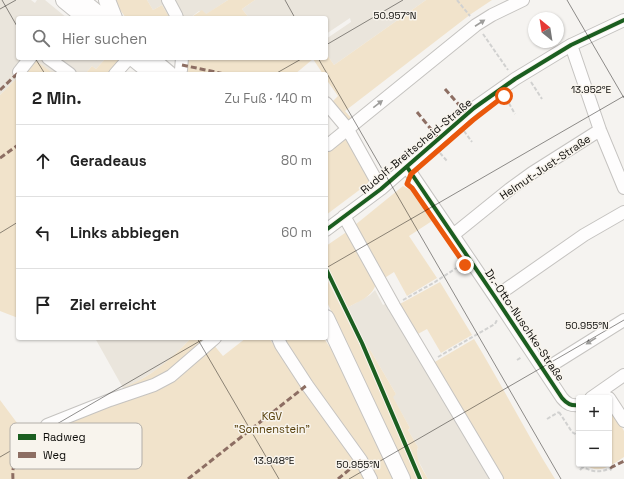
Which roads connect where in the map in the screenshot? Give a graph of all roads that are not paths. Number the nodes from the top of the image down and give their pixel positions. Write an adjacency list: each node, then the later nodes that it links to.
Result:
1 (107, 0): 7 (main road)
2 (168, 0): 8 (street)
3 (523, 0): 24 (street, one-way to 3)
4 (74, 2): 5 (main road); 6 (main road)
5 (84, 16)
6 (99, 16)
7 (113, 16)
8 (176, 16)
9 (624, 20): 10 (street, Rudolf-Breitscheid-Straße)
10 (571, 45): 25 (street); 27 (street, Rudolf-Breitscheid-Straße)
11 (28, 60): 17 (street)
12 (51, 60): 18 (street)
13 (128, 60): 19 (street)
14 (136, 60): 20 (main road)
15 (152, 60): 21 (main road)
16 (182, 60): 22 (street)
17 (19, 72)
18 (67, 72)
19 (120, 72)
20 (150, 72)
21 (167, 72)
22 (180, 72)
23 (328, 105): 24 (street)
24 (347, 128): 26 (street); 29 (street)
25 (600, 130): 28 (street); 33 (street, Helmut-Just-Straße)
26 (328, 145)
27 (407, 167): 29 (street, Rudolf-Breitscheid-Straße); 33 (street, Dr.-Otto-Nuschke-Straße)
28 (624, 188)
29 (382, 189): 31 (street, Rudolf-Breitscheid-Straße)
30 (624, 212): 34 (street)
31 (344, 216): 32 (street, Rudolf-Breitscheid-Straße); 48 (street)
32 (328, 228)
33 (453, 235): 34 (street, Dr.-Otto-Nuschke-Straße)
34 (495, 297): 39 (street, Dr.-Otto-Nuschke-Straße)
35 (624, 320): 39 (street, one-way to 39)
36 (328, 322): 47 (main road)
37 (213, 340): 45 (street)
38 (279, 340): 46 (street)
39 (544, 370): 43 (street, Dr.-Otto-Nuschke-Straße)
40 (624, 375): 41 (street)
41 (607, 395)
42 (612, 403): 44 (street)
43 (576, 406)
44 (624, 421)
45 (52, 423)
46 (371, 479)
47 (402, 479)
48 (497, 479)

